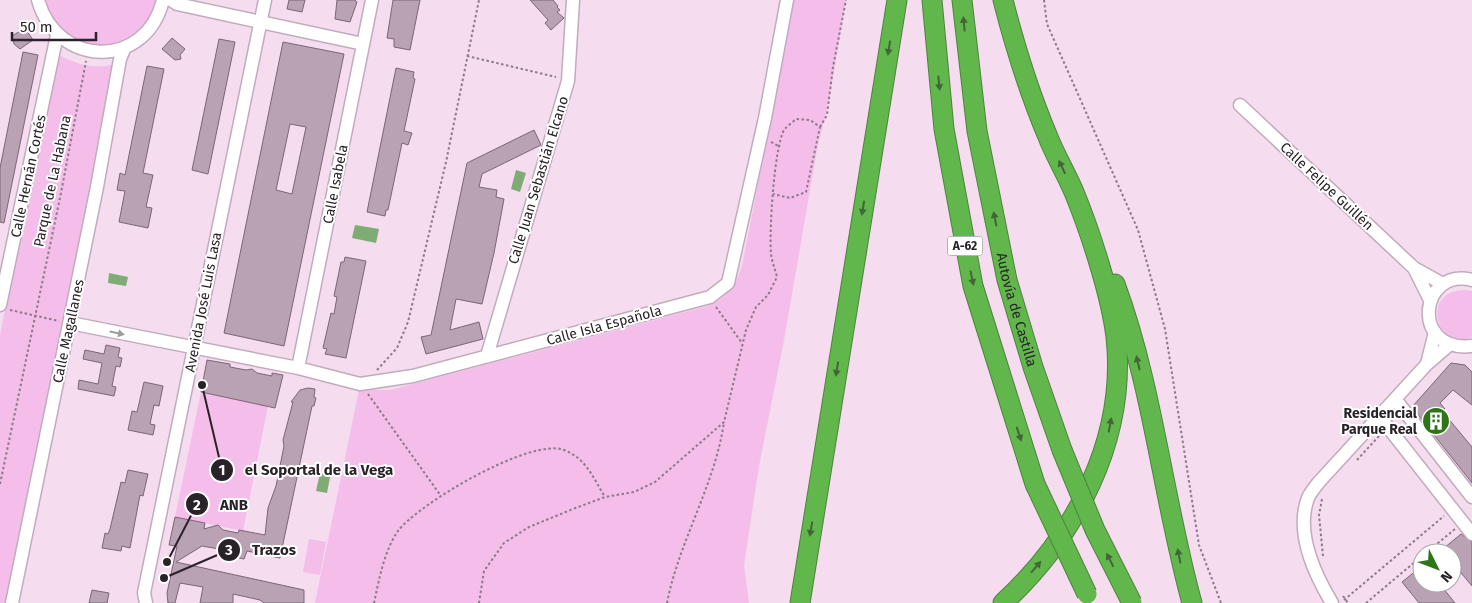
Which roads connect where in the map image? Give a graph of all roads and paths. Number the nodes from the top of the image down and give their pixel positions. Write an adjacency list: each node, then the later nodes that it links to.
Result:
1 (38, 0): 16 (street)
2 (264, 0): 15 (street, Avenida José Luis Lasa)
3 (372, 0): 17 (street, Calle Isabela)
4 (479, 0): 21 (path)
5 (573, 0): 22 (street, Calle Juan Sebastián Elcano)
6 (786, 0): 30 (street, Calle Isla Española)
7 (846, 0): 24 (path)
8 (897, 0): 68 (highway, one-way to 68)
9 (932, 0): 61 (highway, A-62, one-way to 61, bridge)
10 (962, 0): 70 (highway, Autovía de Castilla / A-62, one-way to 10, bridge)
11 (1003, 0): 18 (highway)
12 (1012, 0): 18 (highway)
13 (1044, 0): 72 (path)
14 (168, 3): 15 (street); 20 (street)
15 (260, 22): 17 (street); 39 (street, Avenida José Luis Lasa)
16 (58, 41): 19 (street); 32 (street, Calle Hernán Cortés)
17 (362, 44): 42 (street, Calle Isabela)
18 (1015, 47): 25 (highway, one-way to 18)
19 (88, 51): 20 (street); 33 (path, Parque de La Habana)
20 (120, 52): 34 (street, Calle Magallanes)
21 (467, 56): 22 (path); 43 (path)
22 (568, 81): 40 (street, Calle Juan Sebastián Elcano)
23 (1240, 105): 27 (street, Calle Felipe Guillén)
24 (820, 127): 26 (path); 26 (path)
25 (1074, 193): 69 (highway, one-way to 25); 71 (highway, one-way to 25)
26 (773, 194): 36 (path)
27 (1414, 268): 29 (street, Calle Felipe Guillén); 31 (street, Calle Felipe Guillén)
28 (1472, 280): 29 (street)
29 (1443, 284): 31 (street)
30 (710, 297): 36 (path); 40 (street, Calle Isla Española)
31 (1430, 300): 35 (street)
32 (4, 307): 33 (path)
33 (34, 315): 34 (path); 49 (path, Parque de La Habana)
34 (70, 324): 39 (street, Calle Isla Española, one-way to 39); 63 (street, Calle Magallanes)
35 (1434, 332): 37 (street); 41 (street)
36 (742, 343): 46 (path)
37 (1448, 345): 38 (street); 41 (street)
38 (1472, 346)
39 (194, 349): 42 (street, Calle Isla Española); 64 (street, Avenida José Luis Lasa)
40 (487, 356): 43 (street, Calle Isla Española)
41 (1427, 364): 44 (street)
42 (298, 368): 43 (street, Calle Isla Española)
43 (360, 384): 51 (path)
44 (1395, 399): 45 (street); 53 (street)
45 (1380, 417): 47 (street); 73 (street)
46 (724, 422): 52 (path); 67 (path)
47 (1388, 427): 48 (path); 54 (street)
48 (1355, 462)
49 (0, 484)
50 (1326, 493): 58 (path)
51 (441, 496): 52 (path); 65 (path)
52 (605, 497): 66 (path)
53 (1472, 497)
54 (1452, 509): 55 (street); 62 (path)
55 (1462, 522): 56 (street); 57 (path)
56 (1472, 534)
57 (1438, 543)
58 (1326, 564)
59 (1412, 564): 75 (path)
60 (1341, 593): 62 (path)
61 (1090, 599)
62 (1345, 600): 74 (path)
63 (12, 603)
64 (146, 603)
65 (374, 603)
66 (478, 603)
67 (667, 603)
68 (800, 603)
69 (1003, 603)
70 (1132, 603)
71 (1192, 603)
72 (1221, 603)
73 (1332, 603)
74 (1348, 603)
75 (1366, 603)

